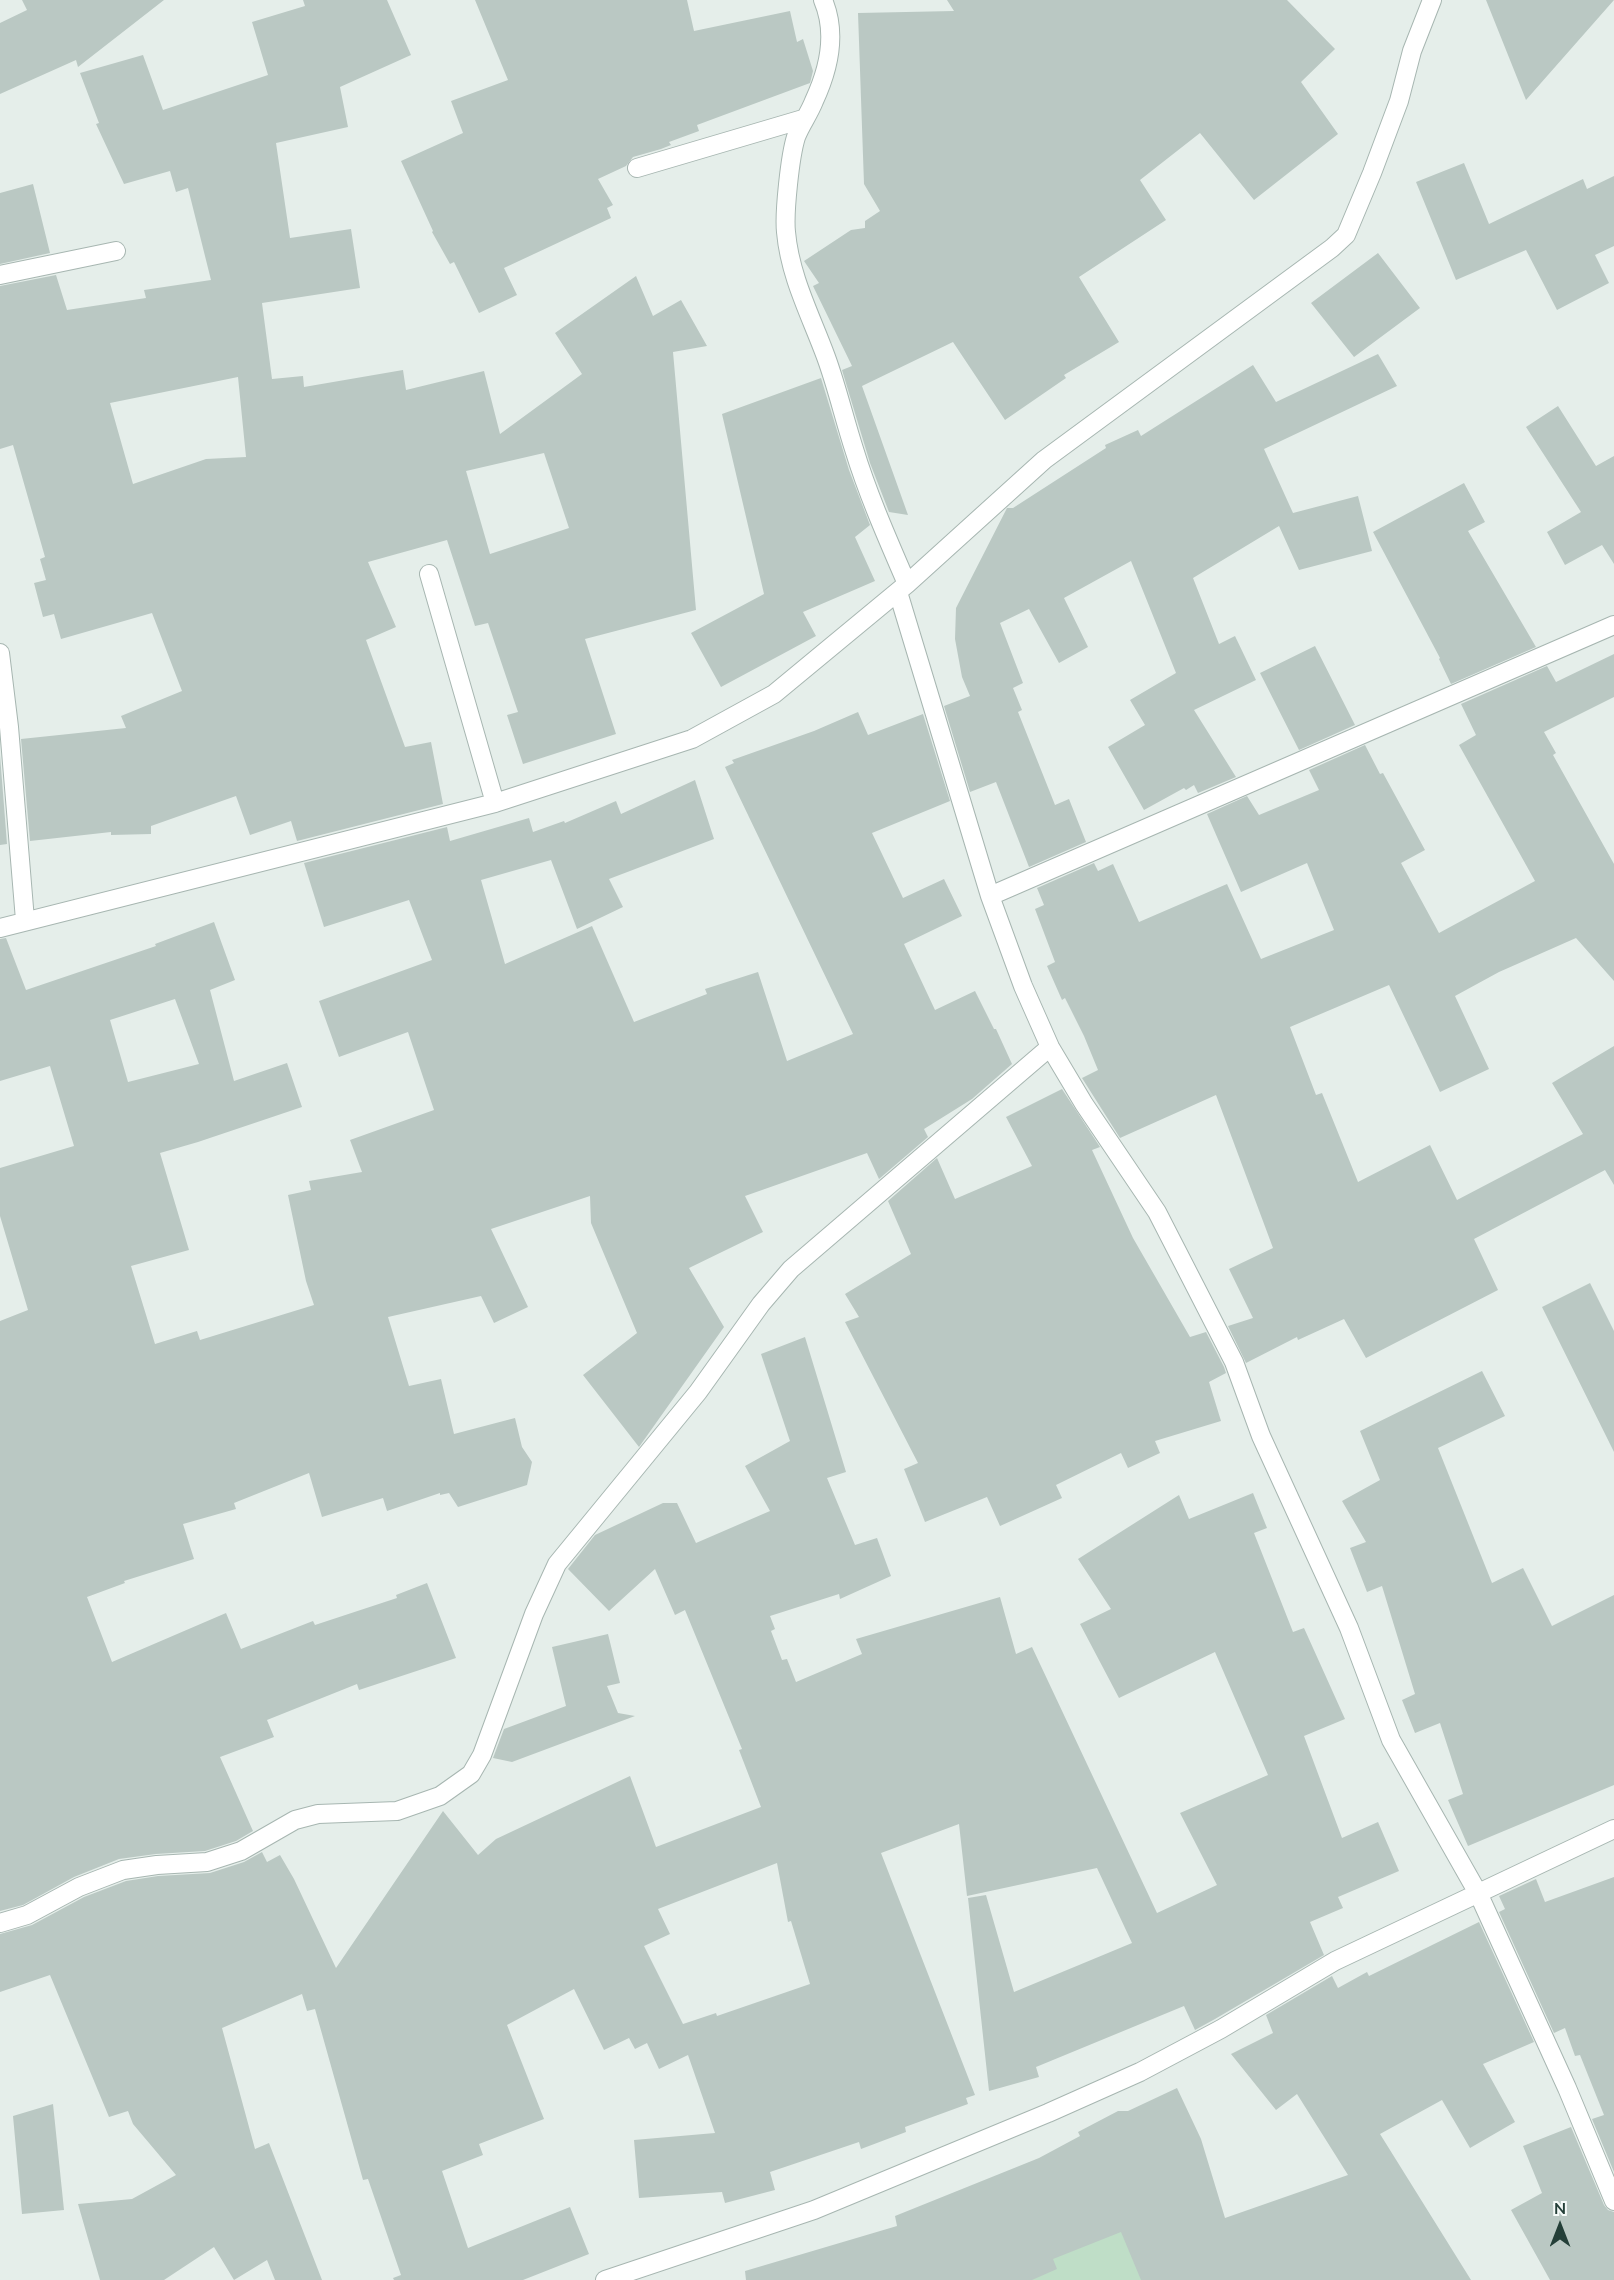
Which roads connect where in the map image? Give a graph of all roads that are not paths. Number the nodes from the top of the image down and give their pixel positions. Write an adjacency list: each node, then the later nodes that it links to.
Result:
1 (823, 0): 3 (street)
2 (1432, 0): 8 (street)
3 (803, 119): 4 (street); 8 (street)
4 (637, 168)
5 (116, 251): 6 (street)
6 (0, 275)
7 (429, 574): 11 (street)
8 (903, 588): 11 (street); 12 (street)
9 (1614, 625): 12 (street)
10 (0, 653): 13 (street)
11 (495, 803): 13 (street)
12 (990, 896): 15 (street)
13 (25, 920): 14 (street)
14 (0, 928)
15 (1050, 1047): 17 (street); 18 (street)
16 (1614, 1829): 17 (street)
17 (1479, 1894): 19 (street); 20 (street)
18 (0, 1923)
19 (1614, 2201)
20 (605, 2280)

